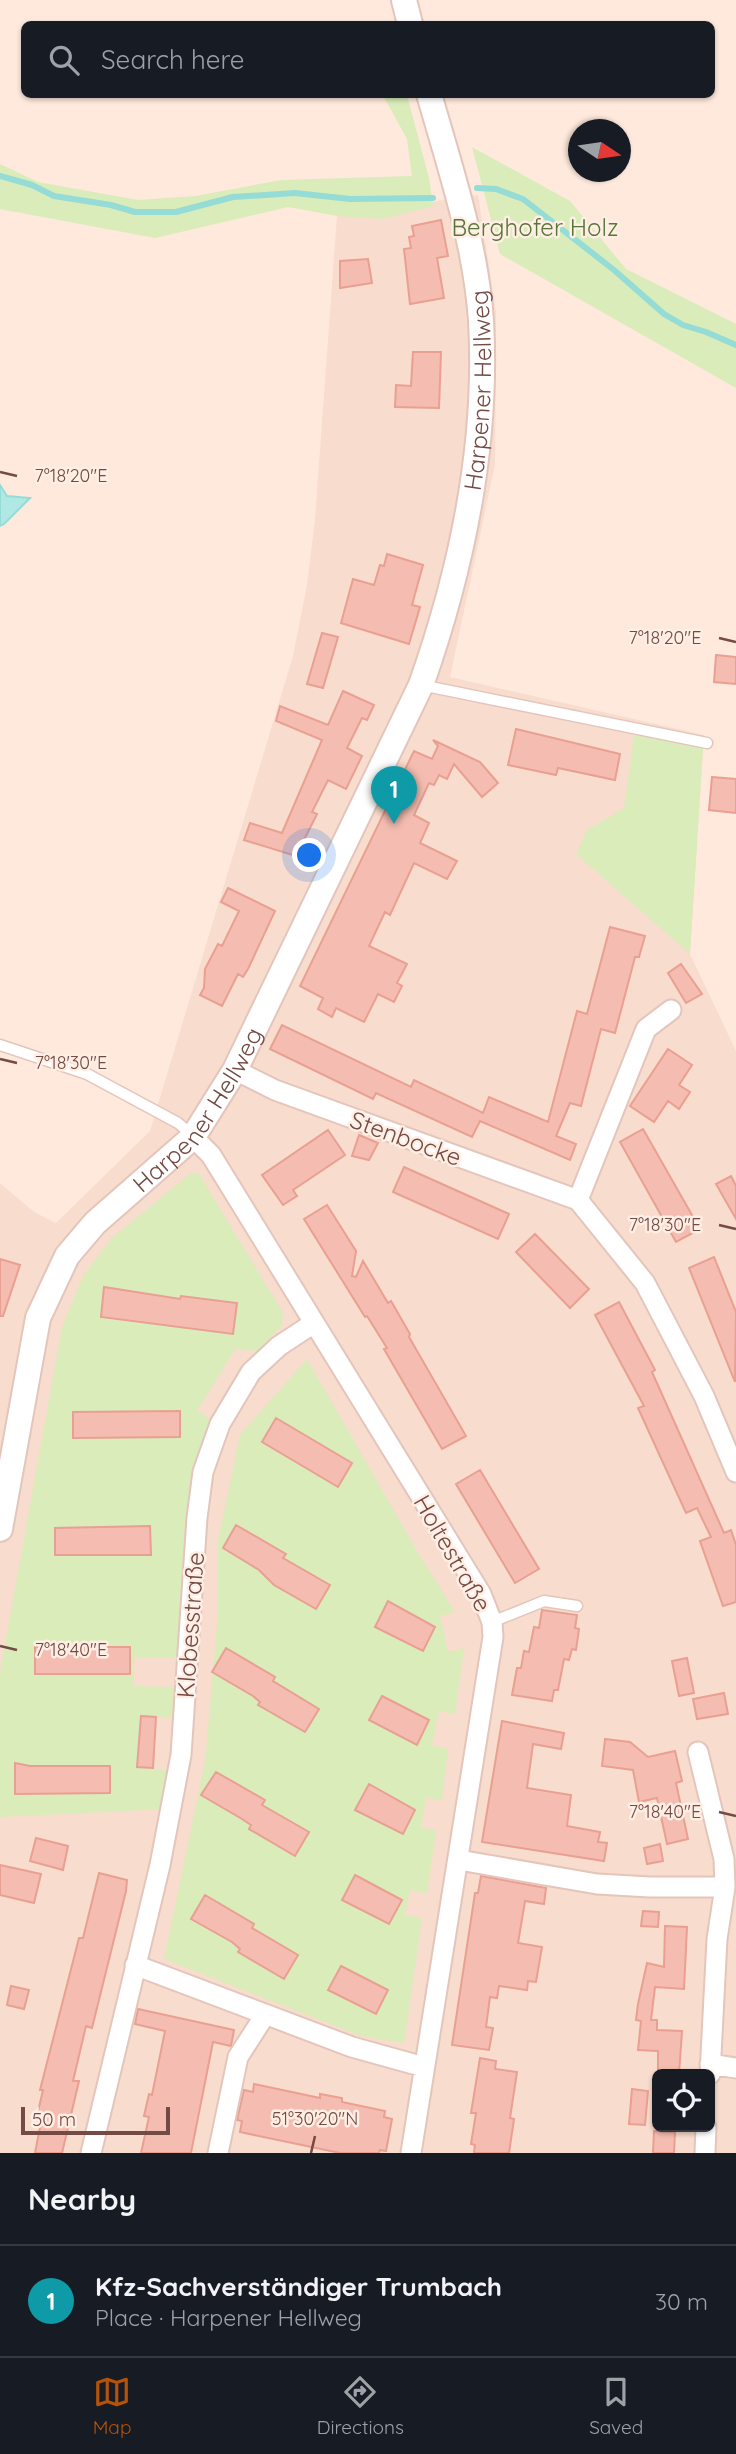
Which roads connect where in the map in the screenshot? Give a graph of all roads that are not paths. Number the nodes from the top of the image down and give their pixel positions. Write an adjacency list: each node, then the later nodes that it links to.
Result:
1 (404, 0): 2 (street)
2 (409, 21)
3 (430, 98): 4 (street, Harpener Hellweg)
4 (421, 685): 5 (lane); 8 (street, Harpener Hellweg)
5 (707, 743)
6 (671, 1010): 10 (street)
7 (0, 1045): 9 (lane)
8 (235, 1070): 9 (street, Harpener Hellweg); 10 (street, Stenbocke)
9 (193, 1137): 11 (street, Holtestraße); 13 (street, Harpener Hellweg)
10 (578, 1200): 12 (street)
11 (314, 1323): 15 (street, Holtestraße); 19 (street, Klobesstraße)
12 (736, 1472)
13 (0, 1529)
14 (578, 1606): 15 (lane)
15 (492, 1622): 17 (street, Holtestraße)
16 (698, 1752): 18 (street)
17 (459, 1860): 18 (street); 21 (street, Holtestraße)
18 (725, 1886): 23 (street)
19 (135, 1965): 20 (street); 25 (street, Klobesstraße)
20 (265, 2015): 21 (street); 26 (street)
21 (424, 2067): 27 (street, Holtestraße)
22 (736, 2068): 23 (street)
23 (710, 2069)
24 (706, 2132): 28 (street)
25 (91, 2153)
26 (218, 2153)
27 (411, 2153)
28 (705, 2153)

